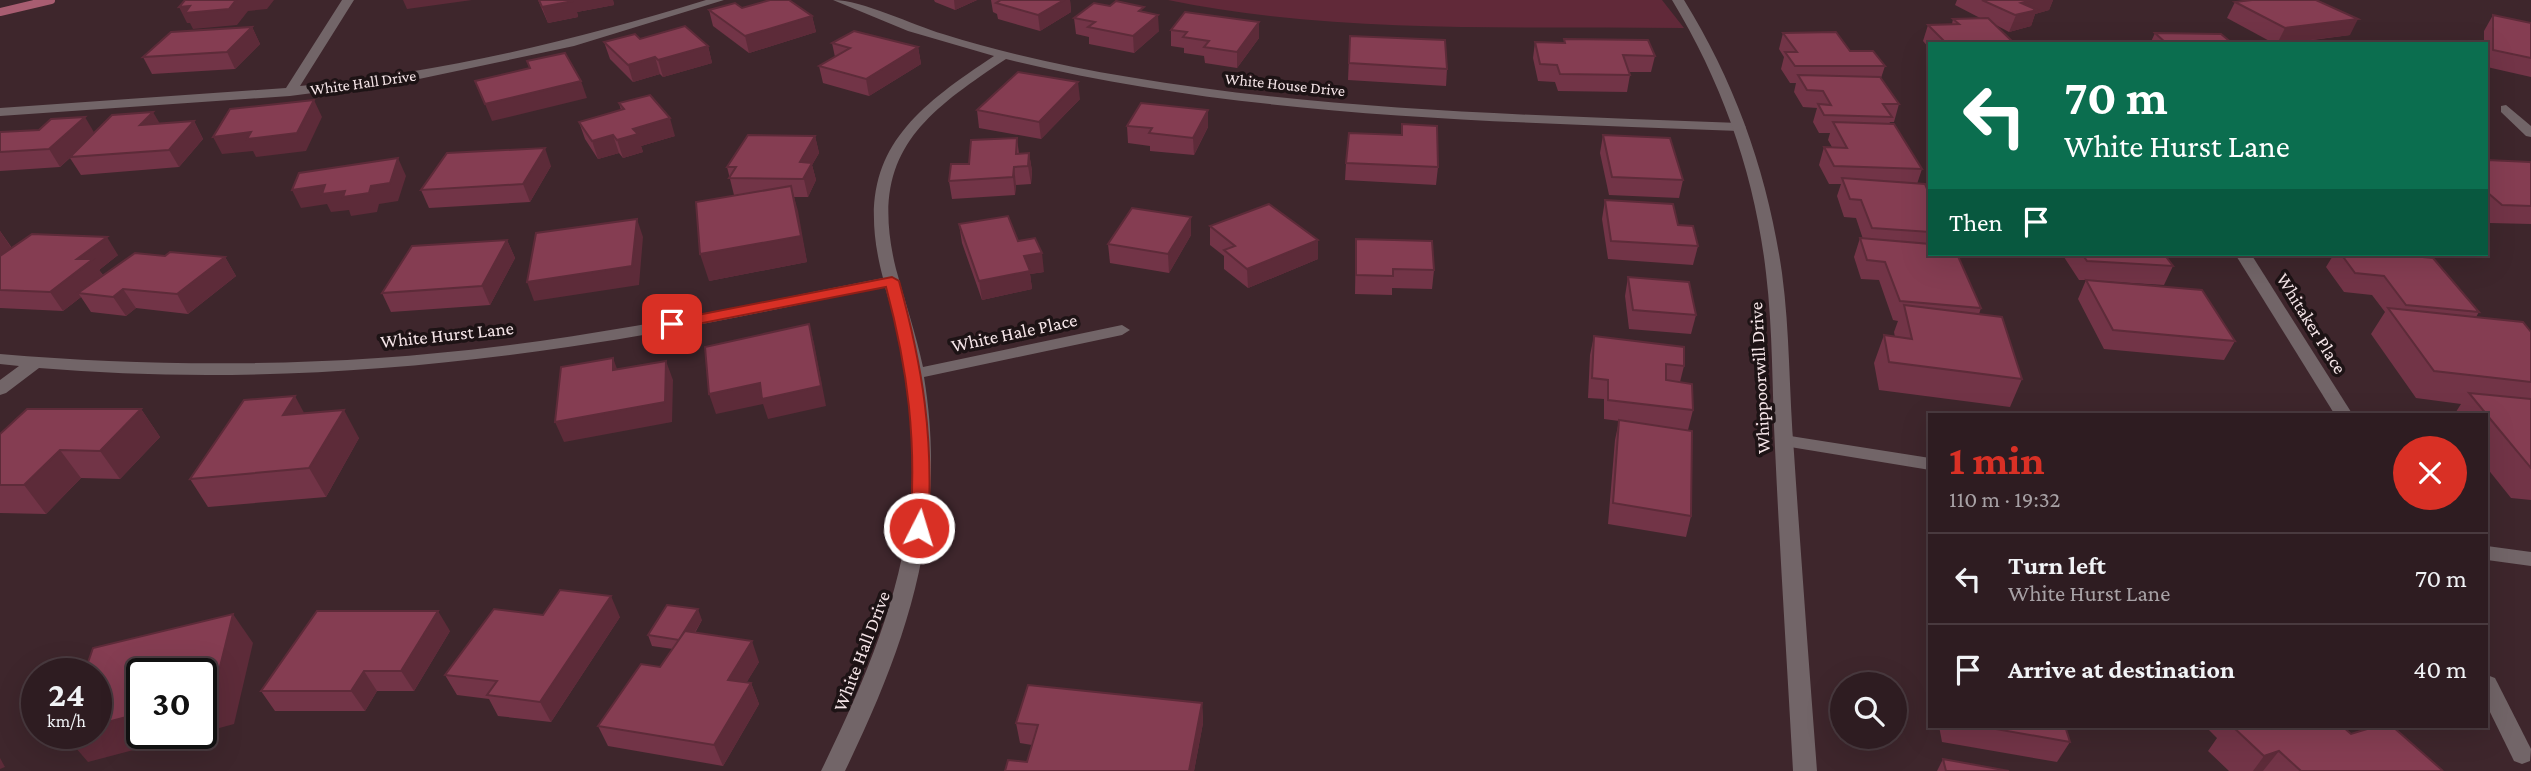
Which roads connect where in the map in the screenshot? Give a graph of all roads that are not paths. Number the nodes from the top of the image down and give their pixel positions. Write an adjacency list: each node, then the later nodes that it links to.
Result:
1 (348, 0): 6 (street)
2 (718, 0): 6 (street, White Hall Drive)
3 (839, 0): 5 (street, White House Drive)
4 (1678, 0): 9 (street, Whippoorwill Drive)
5 (1004, 55): 9 (street, White House Drive); 12 (street, White Hall Drive)
6 (290, 92): 8 (street, White Hall Drive)
7 (2506, 109): 10 (street)
8 (0, 111)
9 (1739, 127): 19 (street, Whippoorwill Drive)
10 (2531, 134)
11 (2244, 256): 18 (street, Whitaker Place)
12 (892, 281): 15 (street, White Hurst Lane); 16 (street, White Hall Drive)
13 (1122, 330): 16 (street, White Hale Place)
14 (0, 359): 15 (street, White Hurst Lane)
15 (34, 363): 17 (street)
16 (915, 374): 25 (street, White Hall Drive)
17 (0, 389)
18 (2343, 413)
19 (1784, 441): 20 (street); 26 (street, Whippoorwill Drive)
20 (1928, 464)
21 (2488, 553): 22 (street)
22 (2531, 559)
23 (2488, 686): 24 (street)
24 (2522, 754)
25 (834, 771)
26 (1805, 771)

